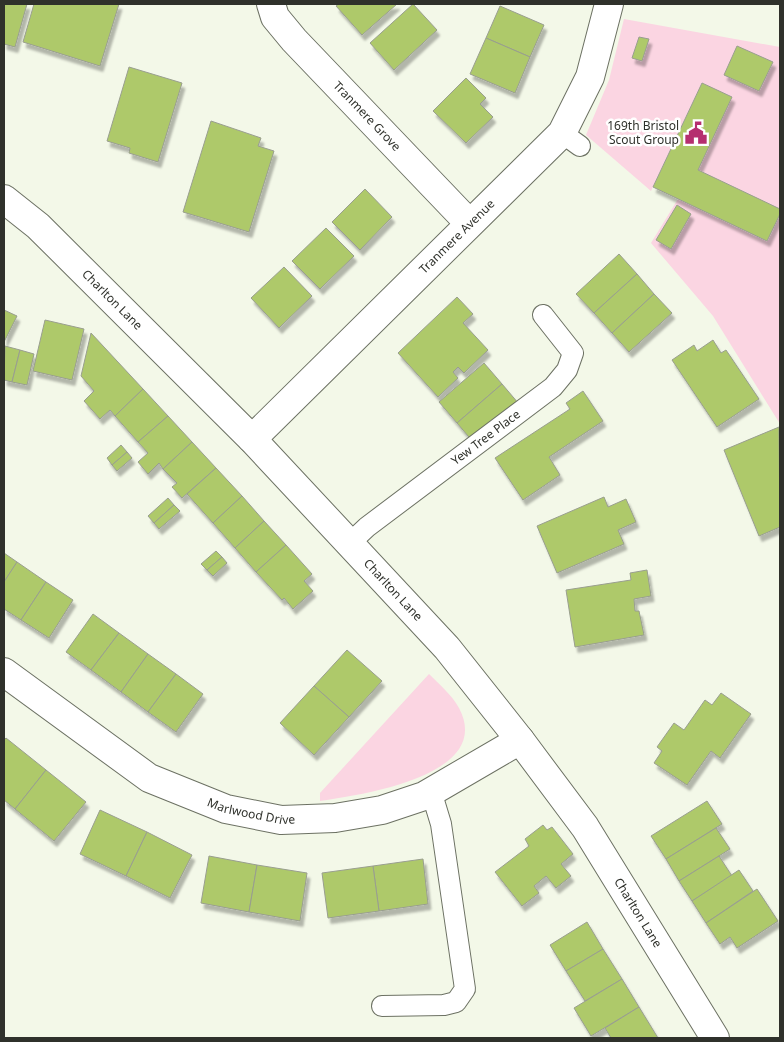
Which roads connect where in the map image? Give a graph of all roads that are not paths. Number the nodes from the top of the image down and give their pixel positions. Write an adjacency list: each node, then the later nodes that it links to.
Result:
1 (271, 4): 4 (street, Tranmere Grove)
2 (609, 4): 4 (street, Tranmere Avenue)
3 (4, 199): 6 (street, Charlton Lane)
4 (470, 223): 6 (street, Tranmere Avenue)
5 (543, 315): 7 (lane, Yew Tree Place)
6 (252, 439): 7 (street, Charlton Lane)
7 (350, 543): 9 (street, Charlton Lane)
8 (4, 672): 10 (street, Marlwood Drive)
9 (520, 740): 10 (street, Marlwood Drive); 12 (street, Charlton Lane)
10 (431, 791): 11 (lane)
11 (382, 1006)
12 (715, 1038)

